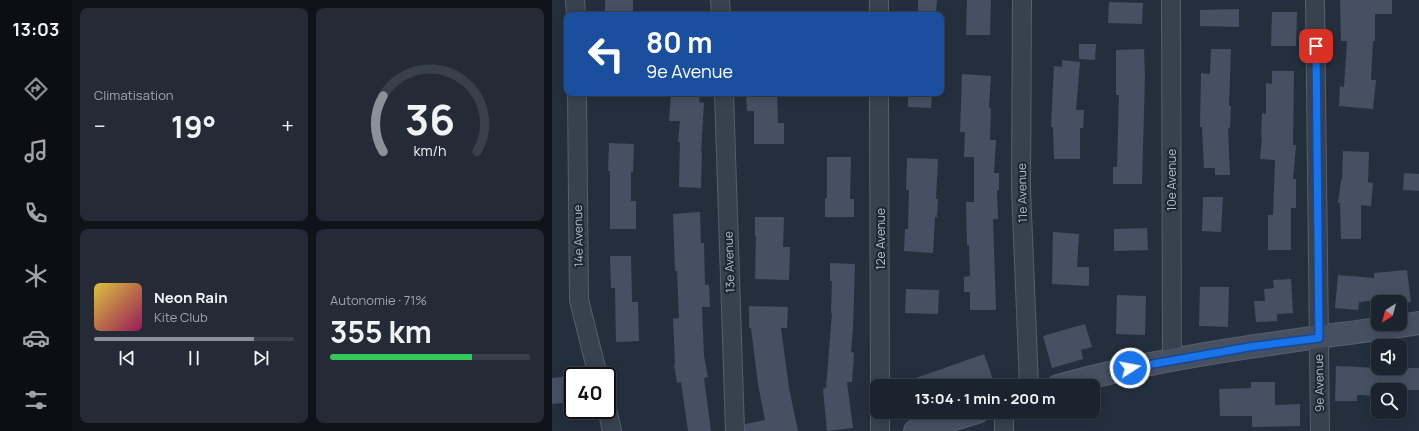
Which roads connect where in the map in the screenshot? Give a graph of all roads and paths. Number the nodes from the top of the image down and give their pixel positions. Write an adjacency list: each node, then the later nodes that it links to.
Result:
1 (576, 0): 7 (street)
2 (720, 0): 8 (street)
3 (879, 0): 9 (street)
4 (1022, 0): 18 (street, 11e Avenue)
5 (1171, 0): 15 (street, 10e Avenue)
6 (1315, 0): 14 (street, 9e Avenue)
7 (576, 12)
8 (721, 12)
9 (879, 12)
10 (577, 96): 16 (street, 14e Avenue)
11 (724, 96): 25 (street, 13e Avenue)
12 (879, 96): 17 (street, 12e Avenue)
13 (1419, 323): 14 (street)
14 (1319, 338): 15 (street); 29 (street, 9e Avenue)
15 (1172, 360): 19 (street)
16 (596, 367)
17 (880, 379)
18 (1029, 379)
19 (1085, 379)
20 (609, 419): 24 (street)
21 (880, 419): 26 (street)
22 (955, 419): 27 (street)
23 (1004, 419): 28 (street)
24 (612, 431)
25 (735, 431)
26 (880, 431)
27 (915, 431)
28 (1004, 431)
29 (1320, 431)

